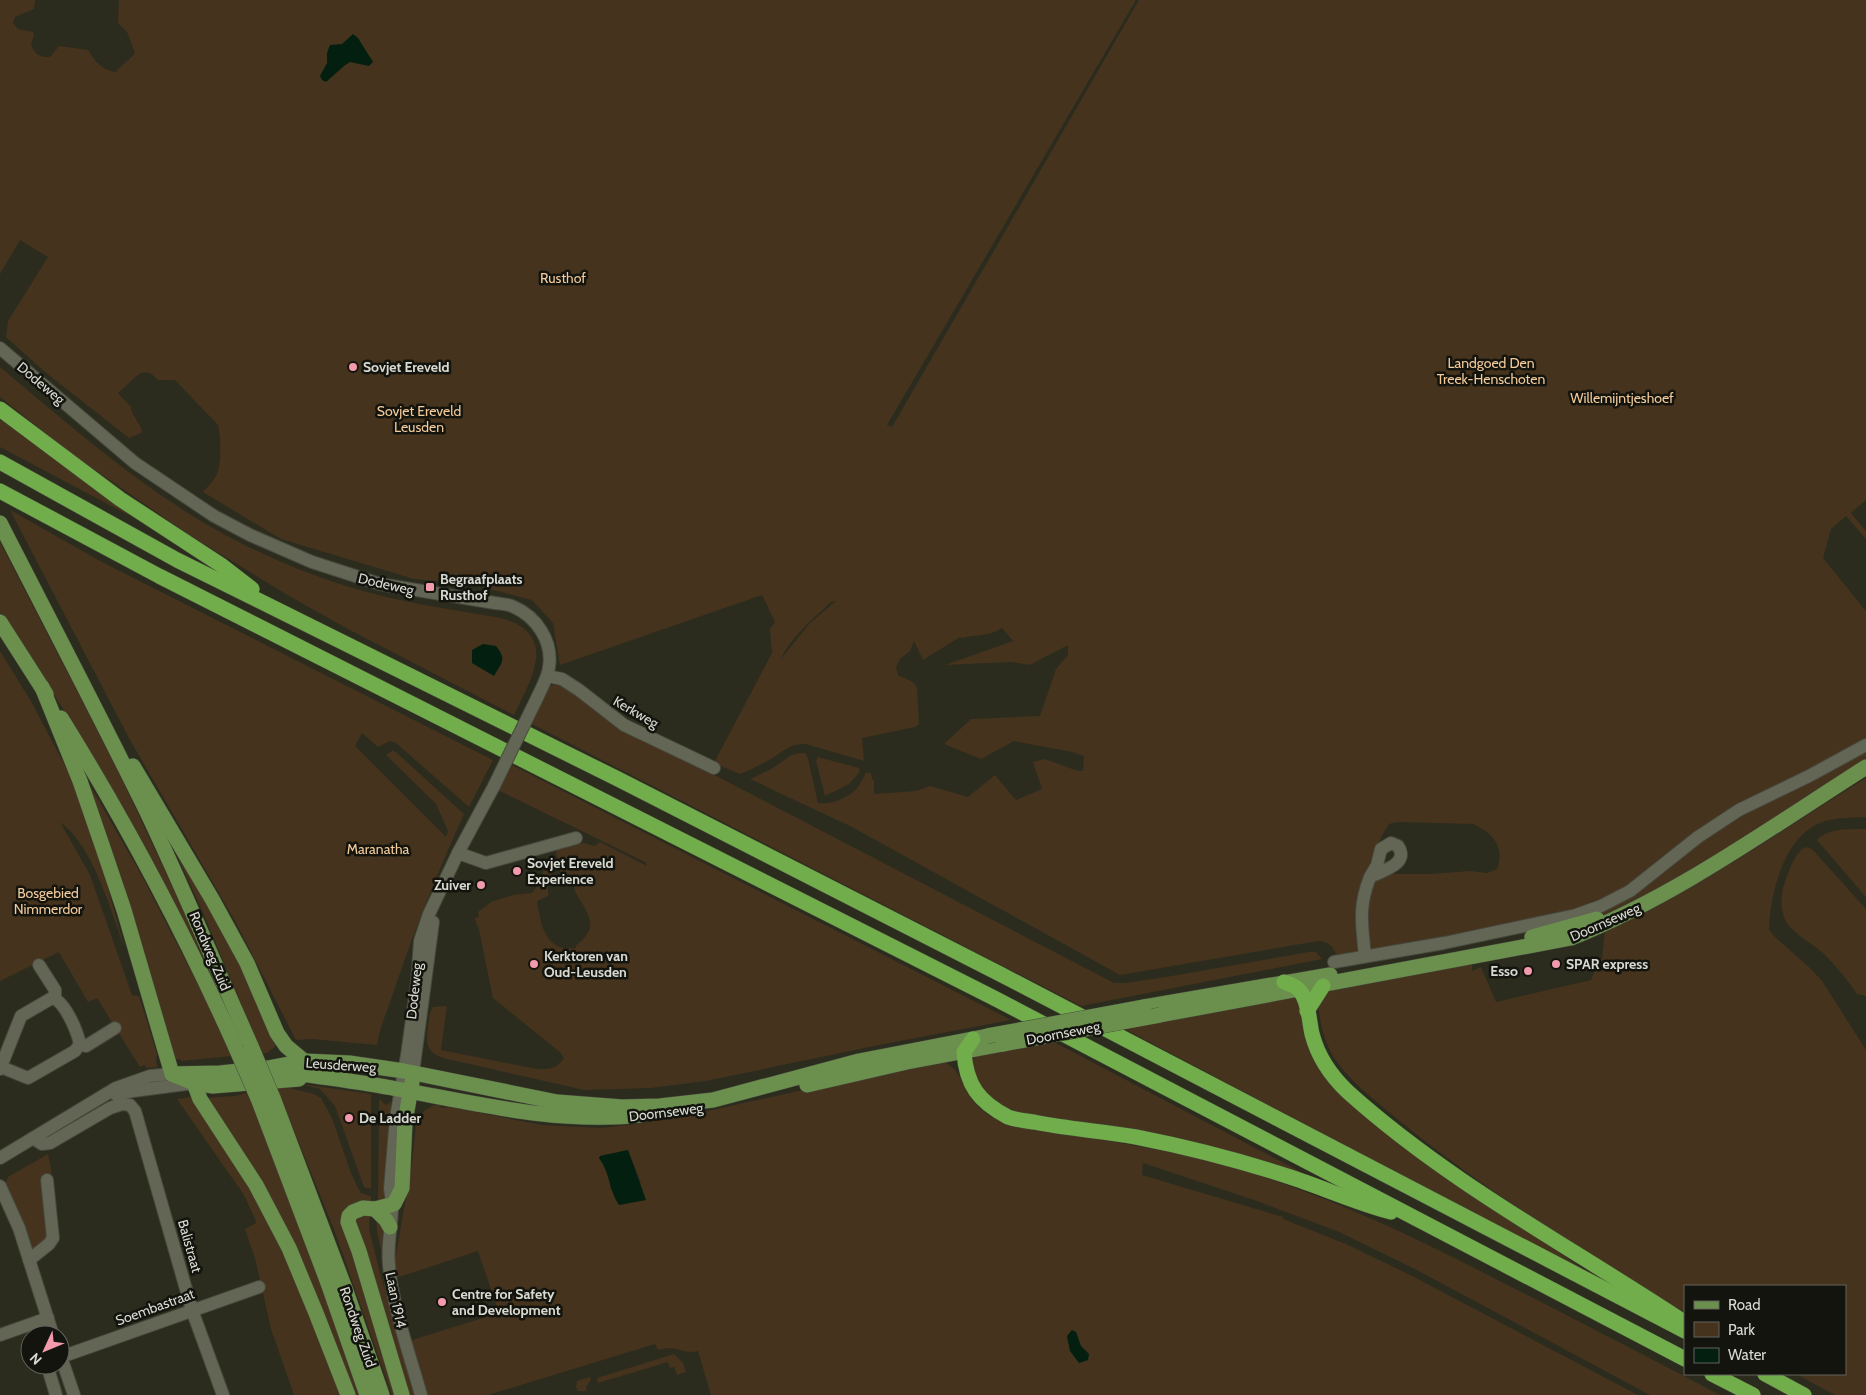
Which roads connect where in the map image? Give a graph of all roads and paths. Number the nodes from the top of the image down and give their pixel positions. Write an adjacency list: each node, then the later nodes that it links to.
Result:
1 (0, 348): 8 (street, Dodeweg)
2 (0, 409): 6 (highway)
3 (0, 462): 6 (highway)
4 (0, 490): 48 (highway)
5 (0, 523): 10 (main road, Rondweg Zuid)
6 (273, 606): 57 (highway)
7 (0, 622): 9 (main road, Rondweg Zuid)
8 (547, 676): 13 (street, Kerkweg); 15 (street, Dodeweg, bridge)
9 (42, 686): 29 (main road, Rondweg Zuid); 36 (main road)
10 (99, 715): 29 (main road, Rondweg Zuid); 31 (main road)
11 (1866, 745): 18 (street, Doornseweg)
12 (1866, 767): 16 (main road, Doornseweg)
13 (714, 768)
14 (576, 838): 15 (street)
15 (458, 853): 34 (street, Dodeweg)
16 (1700, 872): 21 (main road, Doornseweg); 22 (main road, Doornseweg)
17 (1370, 877): 18 (street)
18 (1365, 956): 19 (street, Doornseweg)
19 (1334, 962)
20 (39, 965): 24 (street)
21 (1284, 982): 23 (highway); 27 (main road, Doornseweg, bridge)
22 (1322, 986): 23 (main road, Doornseweg); 25 (highway)
23 (1300, 990): 25 (highway); 30 (main road, Doornseweg, bridge)
24 (55, 998): 28 (street); 32 (street)
25 (1307, 1011): 54 (highway)
26 (115, 1028): 28 (street)
27 (980, 1037): 30 (highway); 34 (main road, Doornseweg)
28 (80, 1044): 32 (street)
29 (243, 1047): 41 (main road, Rondweg Zuid, bridge)
30 (964, 1052): 39 (main road, Doornseweg); 48 (highway)
31 (304, 1061): 33 (main road, Leusderweg); 34 (main road, Leusderweg)
32 (0, 1068)
33 (268, 1068): 35 (main road, Leusderweg); 37 (main road, Leusderweg)
34 (409, 1072): 39 (main road, Dodeweg)
35 (214, 1073): 36 (main road, Leusderweg); 38 (main road, Leusderweg)
36 (172, 1074): 38 (main road); 40 (street, Leusderweg)
37 (322, 1078): 38 (main road, Leusderweg); 39 (main road, Leusderweg)
38 (194, 1083): 40 (street, Leusderweg); 69 (main road)
39 (405, 1090): 46 (main road, Laan 1914)
40 (117, 1091): 42 (street, Leusderweg)
41 (266, 1099): 70 (main road, Rondweg Zuid); 71 (main road, Rondweg Zuid)
42 (33, 1138): 43 (street, Leusderweg); 52 (street, Balistraat)
43 (0, 1158)
44 (47, 1180): 50 (street)
45 (0, 1186): 50 (street)
46 (394, 1204): 47 (main road); 49 (street, Laan 1914)
47 (375, 1209): 49 (main road); 72 (main road)
48 (1417, 1218): 61 (highway)
49 (390, 1227): 73 (street, Laan 1914)
50 (30, 1260): 53 (street)
51 (259, 1287): 52 (street, Soembastraat)
52 (192, 1310): 60 (street, Soembastraat); 68 (street, Balistraat)
53 (48, 1318): 55 (street); 56 (street)
54 (1684, 1321)
55 (40, 1325)
56 (50, 1325)
57 (1684, 1331)
58 (20, 1332): 59 (street)
59 (0, 1335)
60 (70, 1352)
61 (1684, 1358)
62 (49, 1375): 66 (street)
63 (68, 1375): 67 (street)
64 (1714, 1375): 74 (highway)
65 (1767, 1375): 75 (highway)
66 (56, 1395)
67 (74, 1395)
68 (223, 1395)
69 (348, 1395)
70 (367, 1395)
71 (382, 1395)
72 (402, 1395)
73 (421, 1395)
74 (1753, 1395)
75 (1804, 1395)

